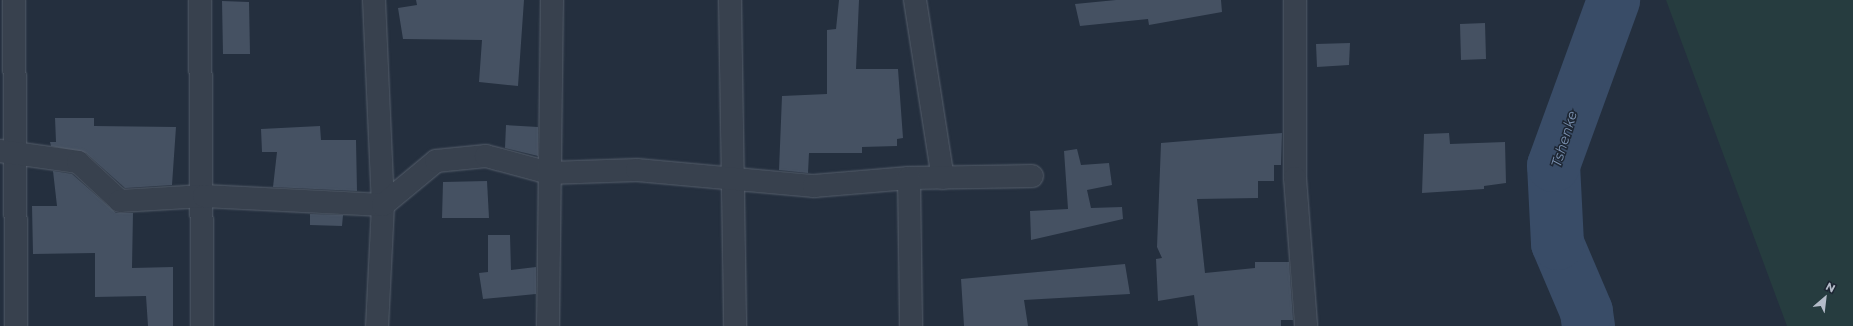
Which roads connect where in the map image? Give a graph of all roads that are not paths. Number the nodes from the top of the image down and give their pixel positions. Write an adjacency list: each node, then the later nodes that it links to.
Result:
1 (14, 0): 8 (street)
2 (200, 0): 14 (street)
3 (374, 0): 15 (street)
4 (552, 0): 9 (street)
5 (730, 0): 11 (street)
6 (915, 0): 13 (street)
7 (1295, 0): 22 (street)
8 (6, 152): 14 (street); 16 (street)
9 (549, 173): 11 (street); 15 (street); 19 (street)
10 (1032, 176): 13 (street)
11 (731, 178): 12 (street); 20 (street)
12 (909, 178): 13 (street); 21 (street)
13 (943, 178)
14 (204, 196): 15 (street); 17 (street)
15 (382, 205): 18 (street)
16 (16, 326)
17 (202, 326)
18 (377, 326)
19 (548, 326)
20 (735, 326)
21 (911, 326)
22 (1306, 326)

